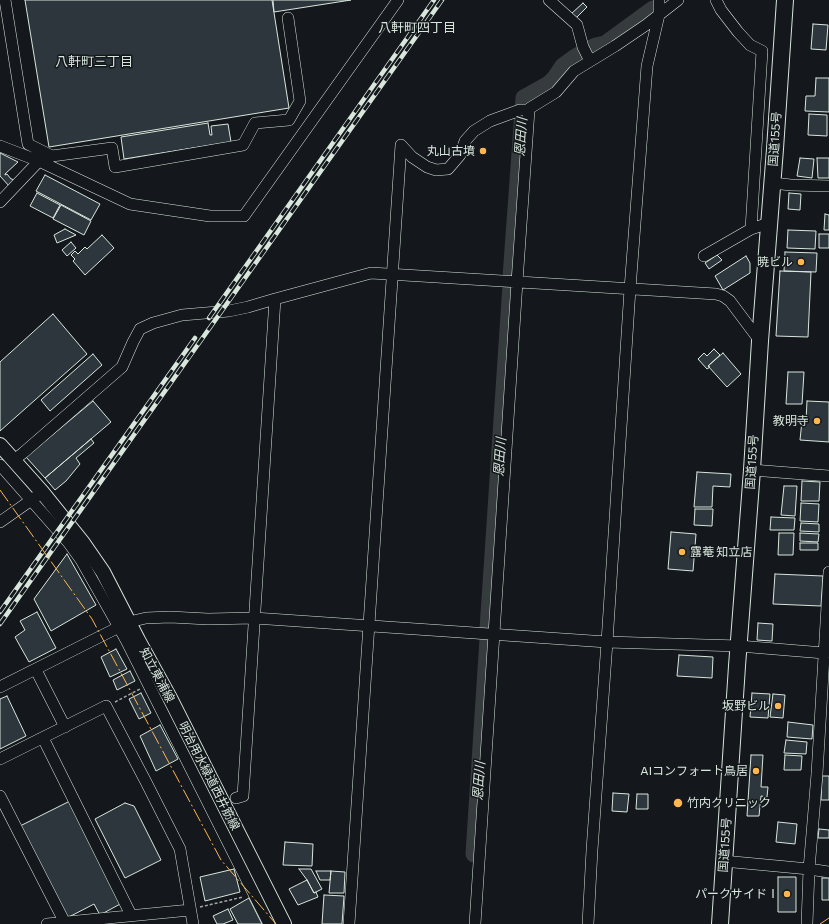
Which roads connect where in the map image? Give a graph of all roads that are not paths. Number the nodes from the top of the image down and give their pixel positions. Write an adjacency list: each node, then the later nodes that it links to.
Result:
1 (5, 0): 9 (street)
2 (398, 0): 13 (street)
3 (549, 0): 10 (street)
4 (659, 0): 8 (street)
5 (678, 0): 8 (street)
6 (716, 0): 18 (street)
7 (784, 0): 14 (highway, 国道155号)
8 (659, 15): 10 (street); 22 (street)
9 (288, 18)
10 (590, 61): 11 (street)
11 (526, 110): 20 (street); 21 (street)
12 (0, 146): 13 (street)
13 (39, 161): 16 (street)
14 (772, 183): 15 (street); 17 (highway, 国道155号)
15 (829, 186)
16 (0, 202)
17 (769, 223): 18 (street); 24 (highway, 国道155号)
18 (751, 229): 19 (street)
19 (704, 256)
20 (393, 274): 21 (street); 23 (street); 36 (street)
21 (517, 282): 22 (street); 37 (street)
22 (630, 289): 24 (street); 38 (street)
23 (275, 299): 26 (street); 34 (street)
24 (760, 341): 28 (highway, 国道155号)
25 (0, 445): 26 (main road, 知立東浦線)
26 (14, 460): 30 (main road, 知立東浦線)
27 (0, 465): 30 (street)
28 (752, 470): 29 (street); 39 (highway, 国道155号)
29 (829, 476)
30 (37, 496): 31 (street); 35 (main road, 知立東浦線)
31 (0, 522)
32 (829, 572): 33 (street)
33 (829, 580): 40 (street)
34 (254, 618): 35 (street); 36 (street); 47 (street)
35 (124, 625): 41 (street); 56 (street, 明治用水緑道西井筋線); 57 (main road, 知立東浦線)
36 (369, 626): 37 (street); 58 (street)
37 (493, 635): 38 (street); 59 (street)
38 (607, 642): 39 (street); 60 (street)
39 (739, 646): 40 (street); 48 (highway, 国道155号)
40 (826, 653): 49 (street)
41 (36, 670): 42 (street); 43 (street)
42 (0, 687)
43 (65, 727): 44 (street); 51 (street)
44 (43, 738): 45 (street); 52 (street)
45 (0, 760)
46 (0, 796): 53 (street)
47 (236, 798)
48 (724, 861): 49 (street); 61 (highway, 国道155号)
49 (809, 869): 50 (street); 62 (street)
50 (829, 872)
51 (190, 910): 52 (street); 55 (street)
52 (131, 915): 53 (street)
53 (65, 923): 54 (street)
54 (47, 924)
55 (194, 924)
56 (269, 924)
57 (284, 924)
58 (349, 924)
59 (475, 924)
60 (588, 924)
61 (720, 924)
62 (807, 924)

